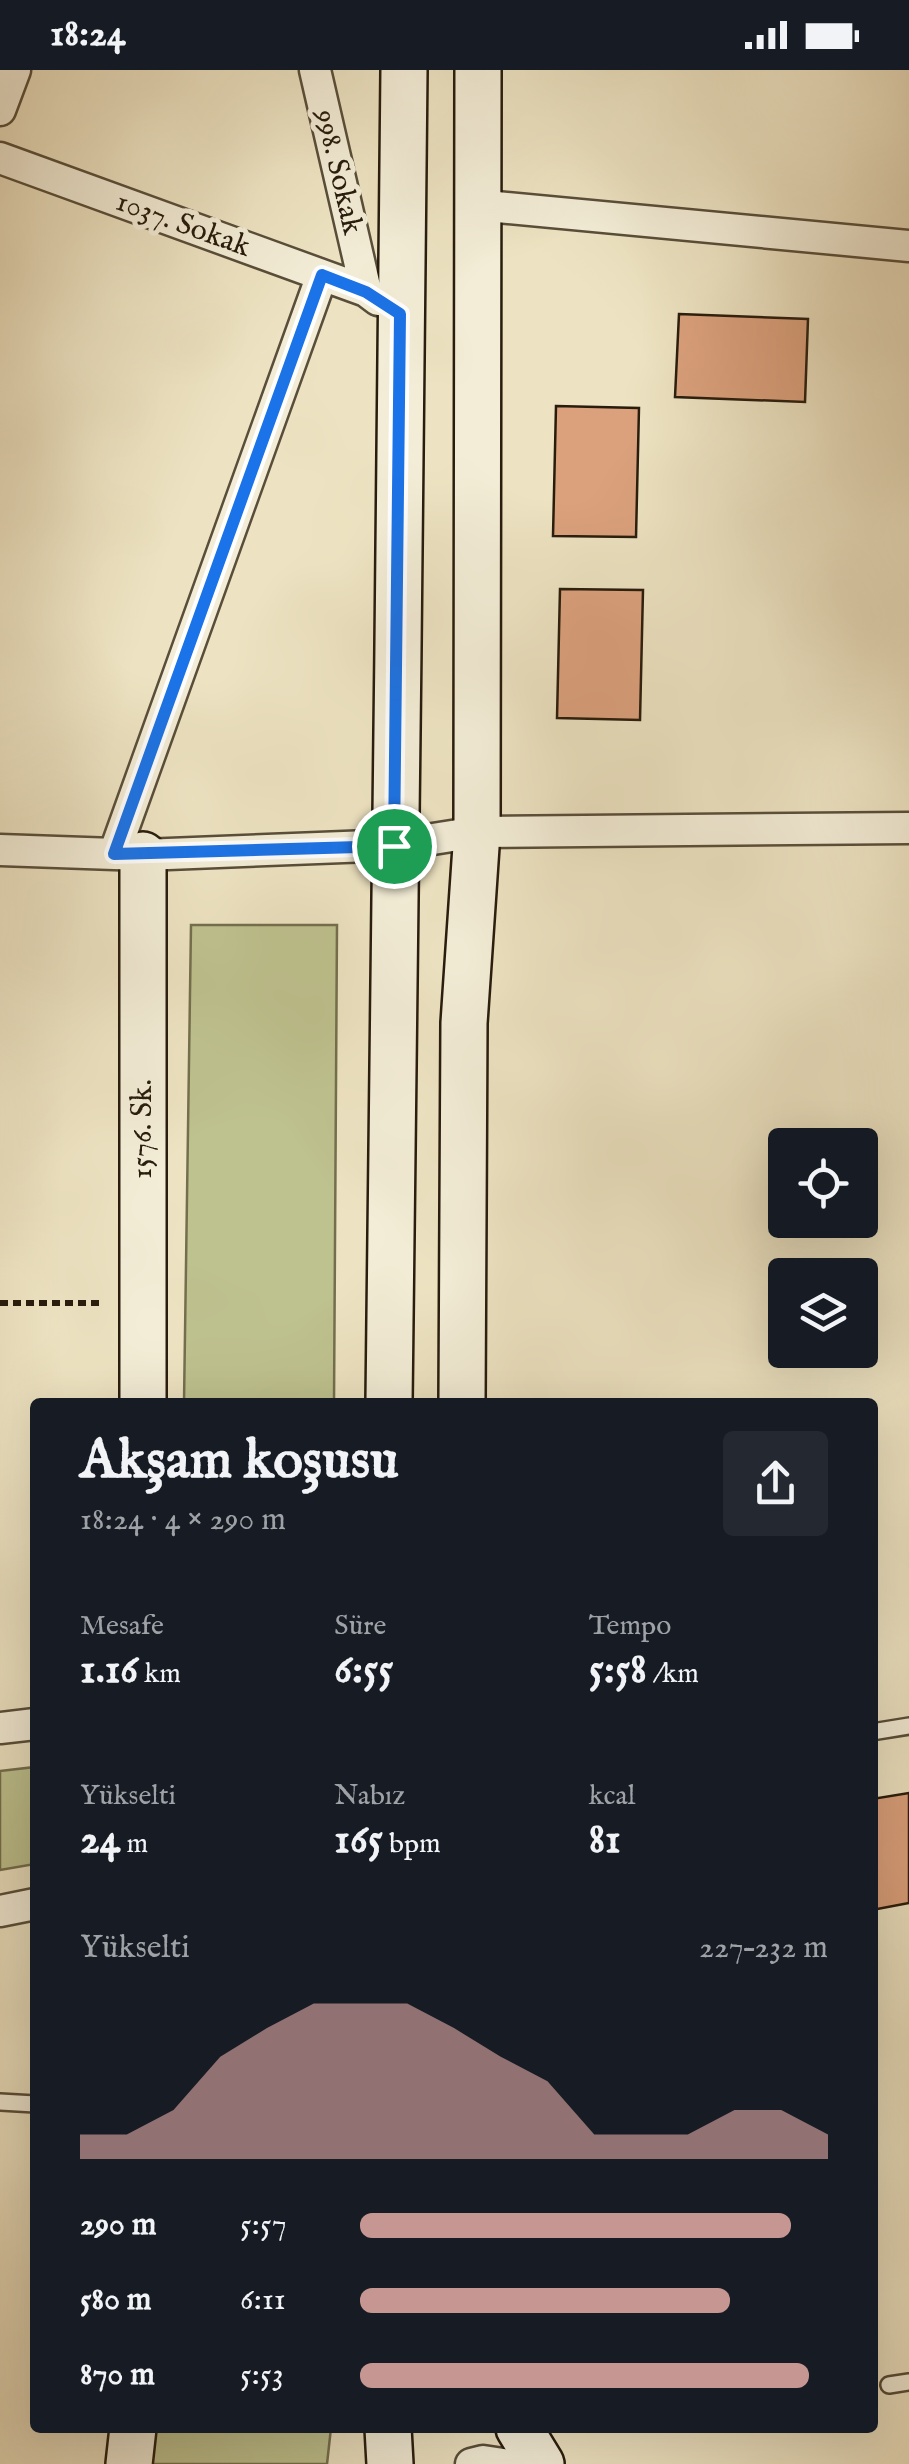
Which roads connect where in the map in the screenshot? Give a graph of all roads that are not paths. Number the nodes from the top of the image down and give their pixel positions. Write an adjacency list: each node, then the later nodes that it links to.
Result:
1 (15, 70): 5 (street)
2 (315, 70): 10 (street, 998. Sokak)
3 (404, 70): 10 (street)
4 (478, 70): 7 (street)
5 (0, 110)
6 (0, 158): 9 (street, 1037. Sokak)
7 (476, 205): 8 (street); 12 (street)
8 (909, 246)
9 (322, 275): 10 (street, 1037. Sokak); 15 (street)
10 (383, 303): 13 (street)
11 (909, 828): 12 (street)
12 (478, 832): 13 (street); 18 (street)
13 (394, 846): 15 (street); 17 (street)
14 (0, 850): 15 (street)
15 (128, 855): 16 (street, 1576. Sk.)
16 (142, 1398)
17 (389, 1398)
18 (462, 1398)
19 (30, 1725): 21 (street)
20 (909, 1726): 22 (lane)
21 (0, 1728)
22 (878, 1731)
23 (30, 1905): 24 (street)
24 (0, 1910)
25 (0, 2102): 26 (lane)
26 (30, 2104)
27 (909, 2382): 28 (lane)
28 (889, 2385)
29 (132, 2433): 32 (street)
30 (388, 2433): 33 (street)
31 (522, 2433): 36 (street)
32 (129, 2464)
33 (390, 2464)
34 (471, 2464): 35 (street)
35 (503, 2464)
36 (540, 2464)

